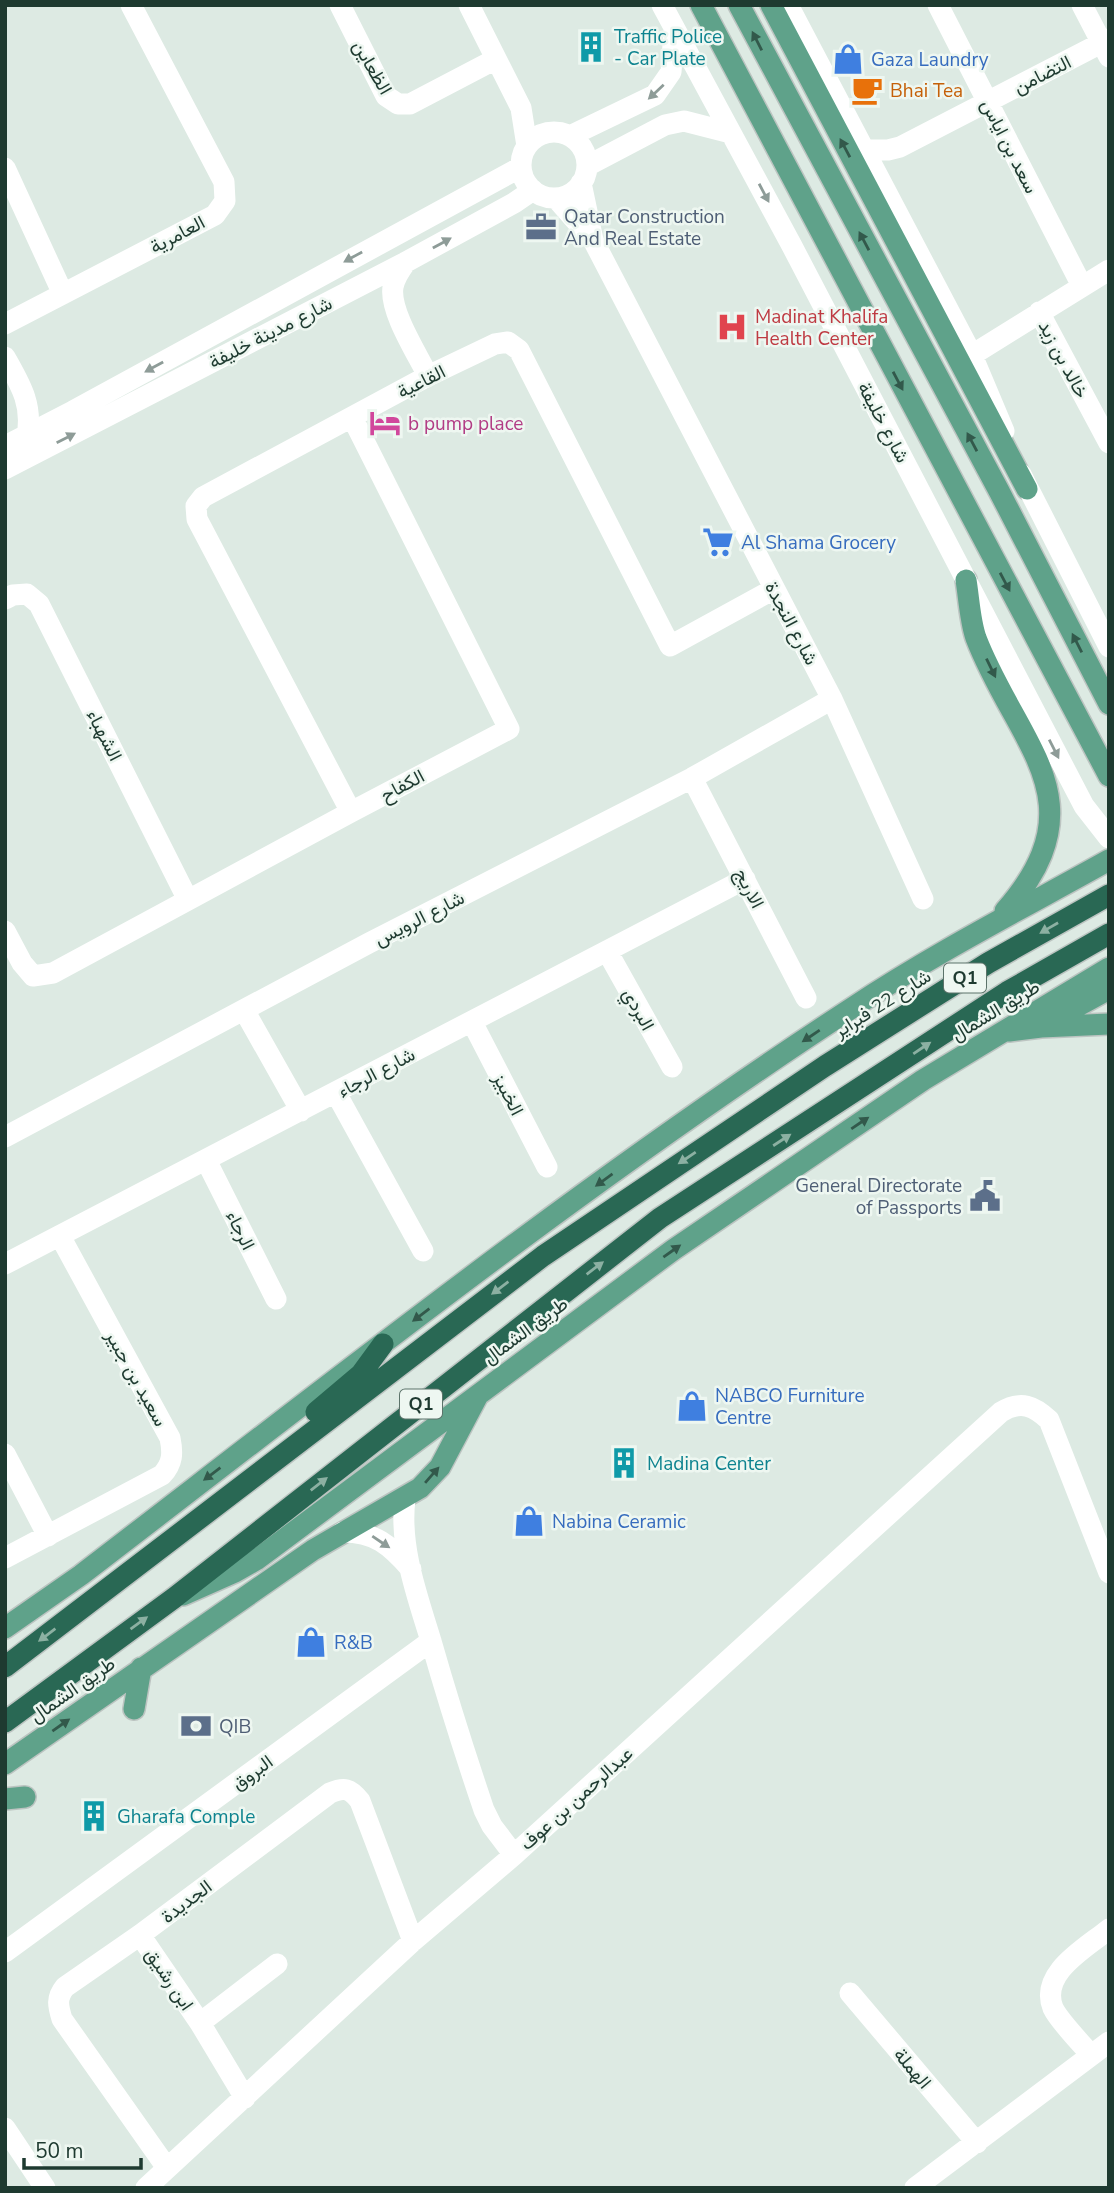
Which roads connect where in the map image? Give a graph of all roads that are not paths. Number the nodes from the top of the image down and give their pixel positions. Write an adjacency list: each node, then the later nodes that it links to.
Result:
1 (131, 5): 31 (street, العامرية)
2 (340, 5): 13 (street, الظعاين)
3 (469, 5): 13 (street)
4 (662, 5): 11 (street, شارع خليفة)
5 (701, 5): 52 (main road, شارع خليفة, one-way to 52)
6 (738, 5): 51 (main road, one-way to 6)
7 (771, 5): 45 (main road, one-way to 7)
8 (788, 5): 19 (street)
9 (938, 5): 14 (street, سعد بن اياس)
10 (1082, 5): 12 (street)
11 (674, 29): 16 (street, شارع خليفة); 17 (street, one-way to 17)
12 (1106, 46): 14 (street, التضامن)
13 (496, 59): 15 (street)
14 (987, 102): 18 (street, التضامن); 29 (street, سعد بن اياس)
15 (521, 108): 17 (street); 20 (street)
16 (731, 133): 22 (street); 46 (street, شارع خليفة, one-way to 46)
17 (562, 134): 20 (street); 22 (street)
18 (900, 147): 19 (street, التضامن); 23 (street)
19 (864, 150): 23 (street)
20 (524, 157): 24 (street); 39 (street, شارع مدينة خليفة, one-way to 39)
21 (5, 168): 31 (street)
22 (584, 174): 25 (street); 26 (street, شارع النجدة)
23 (881, 182): 35 (street)
24 (533, 190): 25 (street); 27 (street, شارع مدينة خليفة, one-way to 24)
25 (556, 198): 26 (street, شارع النجدة)
26 (593, 240): 47 (street, شارع النجدة)
27 (406, 262): 30 (street, شارع مدينة خليفة); 32 (street)
28 (1109, 270): 29 (street)
29 (1082, 286): 33 (street)
30 (351, 290): 32 (street); 44 (street, شارع مدينة خليفة, one-way to 30)
31 (63, 294): 34 (street, العامرية)
32 (394, 305): 37 (street)
33 (1039, 312): 35 (street); 42 (street, خالد بن زيد)
34 (5, 324)
35 (972, 355): 45 (street)
36 (5, 357): 38 (street)
37 (428, 376): 40 (street, القاعية); 47 (street, القاعية)
38 (25, 394): 39 (street); 41 (street)
39 (73, 411): 41 (street, شارع مدينة خليفة)
40 (352, 417): 54 (street, القاعية); 54 (street, الكفاح)
41 (27, 435): 43 (street, شارع مدينة خليفة)
42 (1108, 440)
43 (5, 446)
44 (5, 470)
45 (1027, 489): 49 (street)
46 (965, 580): 55 (street, شارع خليفة, one-way to 55); 63 (main road, one-way to 63)
47 (774, 589): 50 (street, شارع النجدة)
48 (5, 599): 62 (street, الشهباء)
49 (1109, 647)
50 (832, 699): 53 (street, شارع الرويس); 61 (street, شارع النجدة)
51 (1109, 704)
52 (1109, 776)
53 (692, 778): 59 (street, الاريج); 70 (street, شارع الرويس)
54 (351, 811): 62 (street, الكفاح)
55 (1109, 838)
56 (1109, 860): 57 (main road)
57 (1085, 873): 58 (main road); 60 (main road); 63 (main road)
58 (1109, 873)
59 (745, 879): 66 (street, شارع الرجاء); 69 (street, الاريج)
60 (1109, 892): 91 (highway, شارع 22 فبراير / Q1, one-way to 91)
61 (923, 899)
62 (188, 900): 64 (street, الكفاح)
63 (994, 923): 85 (main road, one-way to 85)
64 (5, 931)
65 (1109, 934): 97 (highway, طريق الشمال / Q1, one-way to 65)
66 (607, 951): 71 (street, شارع الرجاء); 75 (street, البردي)
67 (1109, 968): 74 (main road, طريق الشمال)
68 (1109, 989): 73 (main road)
69 (806, 998)
70 (244, 1010): 77 (street); 78 (street, شارع الرويس)
71 (472, 1022): 76 (street, شارع الرجاء); 80 (street, الخبيز)
72 (1109, 1024): 73 (main road)
73 (1041, 1027): 74 (main road)
74 (1000, 1032): 86 (main road, طريق الشمال, one-way to 74)
75 (672, 1067)
76 (336, 1093): 77 (street, شارع الرجاء); 82 (street)
77 (301, 1111): 79 (street, شارع الرجاء)
78 (5, 1137)
79 (206, 1160): 81 (street, شارع الرجاء); 84 (street, الرجاء)
80 (547, 1167)
81 (60, 1236): 83 (street, شارع الرجاء); 90 (street, سعيد بن جبير)
82 (424, 1251)
83 (5, 1264)
84 (276, 1299)
85 (383, 1344): 91 (highway); 98 (main road, one-way to 98)
86 (479, 1393): 88 (main road, طريق الشمال, one-way to 86); 96 (main road)
87 (5, 1454): 90 (street)
88 (405, 1499): 89 (main road, طريق الشمال); 94 (street)
89 (343, 1532): 92 (main road, طريق الشمال); 94 (street, one-way to 94)
90 (48, 1535): 93 (street, سعيد بن جبير)
91 (160, 1549): 100 (highway, Q1, one-way to 100)
92 (313, 1550): 96 (main road); 101 (main road, طريق الشمال)
93 (5, 1558)
94 (411, 1569): 99 (street)
95 (1109, 1573): 105 (street, عبدالرحمن بن عوف)
96 (225, 1576): 97 (main road)
97 (174, 1598): 103 (highway, طريق الشمال / Q1, one-way to 97)
98 (5, 1628)
99 (431, 1641): 105 (street); 109 (street, البروق)
100 (5, 1667)
101 (141, 1668): 102 (main road); 104 (main road, طريق الشمال, one-way to 101)
102 (134, 1709)
103 (5, 1722)
104 (5, 1764)
105 (514, 1855): 108 (street, عبدالرحمن بن عوف)
106 (1109, 1929): 114 (street)
107 (140, 1935): 108 (street, الجديدة); 112 (street, ابن رشيق); 118 (street, الجديدة)
108 (413, 1941): 115 (street, عبدالرحمن بن عوف)
109 (5, 1952)
110 (277, 1964): 112 (street, ابن رشيق)
111 (850, 1993): 117 (street, الهملة)
112 (200, 2022): 115 (street, ابن رشيق)
113 (1109, 2042): 114 (street)
114 (1091, 2055): 117 (street)
115 (246, 2098): 118 (street, عبدالرحمن بن عوف)
116 (5, 2128): 119 (street)
117 (976, 2143): 121 (street)
118 (167, 2168): 120 (street, عبدالرحمن بن عوف)
119 (45, 2188)
120 (146, 2188)
121 (915, 2188)

